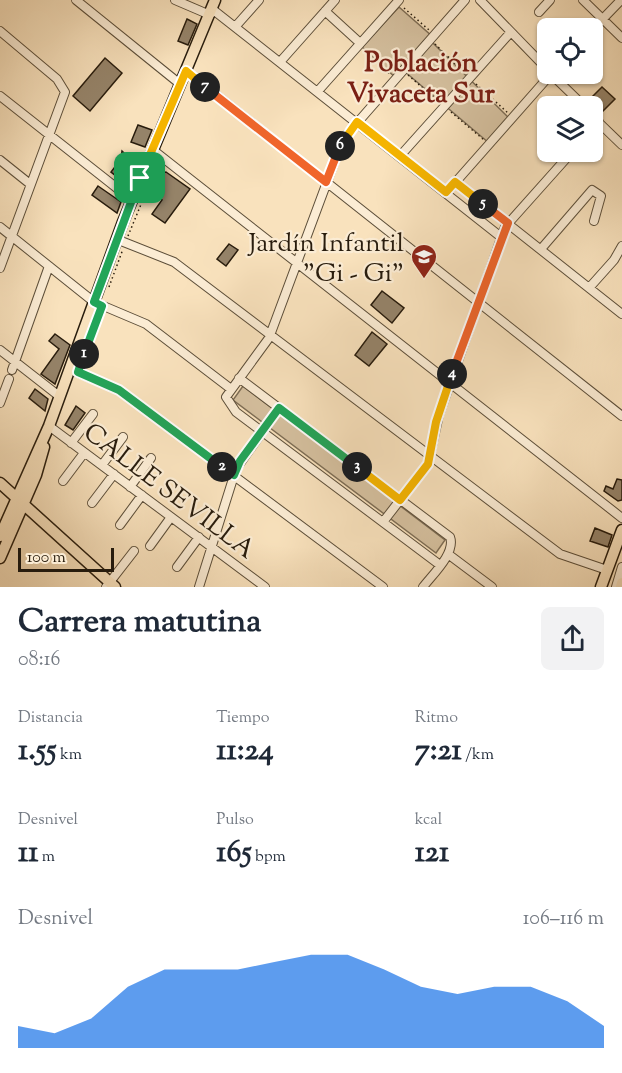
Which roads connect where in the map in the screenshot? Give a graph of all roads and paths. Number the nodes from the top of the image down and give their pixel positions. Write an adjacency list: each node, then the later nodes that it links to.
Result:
1 (76, 0): 26 (street)
2 (175, 0): 11 (street)
3 (260, 0): 16 (street)
4 (335, 0): 12 (street)
5 (465, 0): 19 (street)
6 (480, 0): 18 (street)
7 (550, 0): 13 (street)
8 (583, 0): 14 (street)
9 (621, 0): 15 (street)
10 (394, 2): 19 (path); 21 (street)
11 (212, 8): 16 (street); 24 (main road)
12 (325, 11): 21 (street); 23 (street)
13 (539, 12)
14 (602, 18)
15 (603, 19): 20 (street)
16 (235, 27): 23 (street)
17 (0, 31): 34 (street)
18 (511, 32): 22 (street); 37 (street)
19 (434, 35): 25 (street)
20 (622, 38)
21 (359, 45): 25 (path); 29 (street)
22 (537, 59)
23 (280, 62): 29 (street)
24 (186, 71): 26 (main road); 40 (street)
25 (395, 79): 32 (street)
26 (180, 84): 36 (main road)
27 (542, 84): 41 (street)
28 (561, 84): 31 (street)
29 (318, 92): 32 (street)
30 (0, 96): 34 (street)
31 (574, 96)
32 (357, 122): 37 (street); 40 (street)
33 (603, 129): 35 (street)
34 (49, 134): 42 (street); 44 (street)
35 (622, 145)
36 (156, 153): 44 (main road); 50 (path); 53 (street)
37 (400, 156): 43 (street)
38 (0, 160): 42 (street)
39 (563, 162): 46 (street)
40 (326, 182): 53 (street); 57 (street)
41 (455, 182): 43 (street); 46 (street)
42 (30, 184): 48 (street)
43 (446, 192): 49 (street)
44 (132, 200): 50 (main road)
45 (594, 221): 52 (street)
46 (508, 223): 49 (street); 52 (street)
47 (0, 227): 48 (street)
48 (12, 237): 54 (street); 55 (street)
49 (501, 237): 57 (street)
50 (121, 241): 58 (main road); 58 (path); 60 (street)
51 (622, 246): 56 (street)
52 (541, 249): 56 (street)
53 (297, 263): 60 (street); 66 (street)
54 (49, 266): 58 (street); 62 (street)
55 (0, 268)
56 (589, 288): 59 (street)
57 (479, 303): 66 (street); 72 (street)
58 (98, 304): 63 (main road); 67 (street)
59 (622, 314)
60 (271, 334): 64 (street); 78 (street)
61 (0, 350): 62 (street)
62 (13, 366): 68 (street)
63 (69, 369): 68 (main road); 82 (street)
64 (240, 378): 67 (street); 70 (street)
65 (9, 379): 69 (street)
66 (450, 381): 78 (street); 91 (street)
67 (231, 389): 74 (street)
68 (59, 396): 73 (main road)
69 (0, 403)
70 (279, 408): 74 (street); 87 (street)
71 (93, 414): 76 (street)
72 (622, 416)
73 (49, 426): 76 (street, CALLE SEVILLA); 88 (main road)
74 (262, 432): 82 (street); 92 (street)
75 (123, 437): 80 (street)
76 (71, 443): 77 (street, CALLE SEVILLA)
77 (84, 453): 80 (street, CALLE SEVILLA); 83 (street)
78 (429, 455): 87 (street); 105 (street)
79 (151, 458): 85 (street)
80 (102, 465): 81 (street, CALLE SEVILLA)
81 (114, 474): 85 (street, CALLE SEVILLA); 89 (street)
82 (234, 475): 98 (street); 109 (street)
83 (63, 481)
84 (0, 483): 88 (main road)
85 (130, 486): 86 (street, CALLE SEVILLA)
86 (142, 495): 90 (street, CALLE SEVILLA); 93 (street)
87 (400, 500): 92 (street); 100 (street)
88 (21, 501): 94 (main road); 101 (main road); 106 (main road)
89 (92, 503)
90 (171, 517): 95 (street, CALLE SEVILLA); 97 (street)
91 (622, 518)
92 (383, 522): 102 (street)
93 (120, 525)
94 (0, 536)
95 (199, 537): 98 (street, CALLE SEVILLA); 103 (street)
96 (621, 539): 105 (main road); 113 (street)
97 (150, 546)
98 (212, 547): 107 (street); 108 (street, CALLE SEVILLA)
99 (134, 551): 106 (street)
100 (448, 554): 102 (street); 111 (street)
101 (0, 558)
102 (440, 565): 110 (street)
103 (177, 567)
104 (622, 567): 114 (street)
105 (607, 570): 112 (main road)
106 (110, 586)
107 (199, 587)
108 (266, 587)
109 (383, 587)
110 (423, 587)
111 (492, 587)
112 (601, 587)
113 (606, 587)
114 (616, 587)

